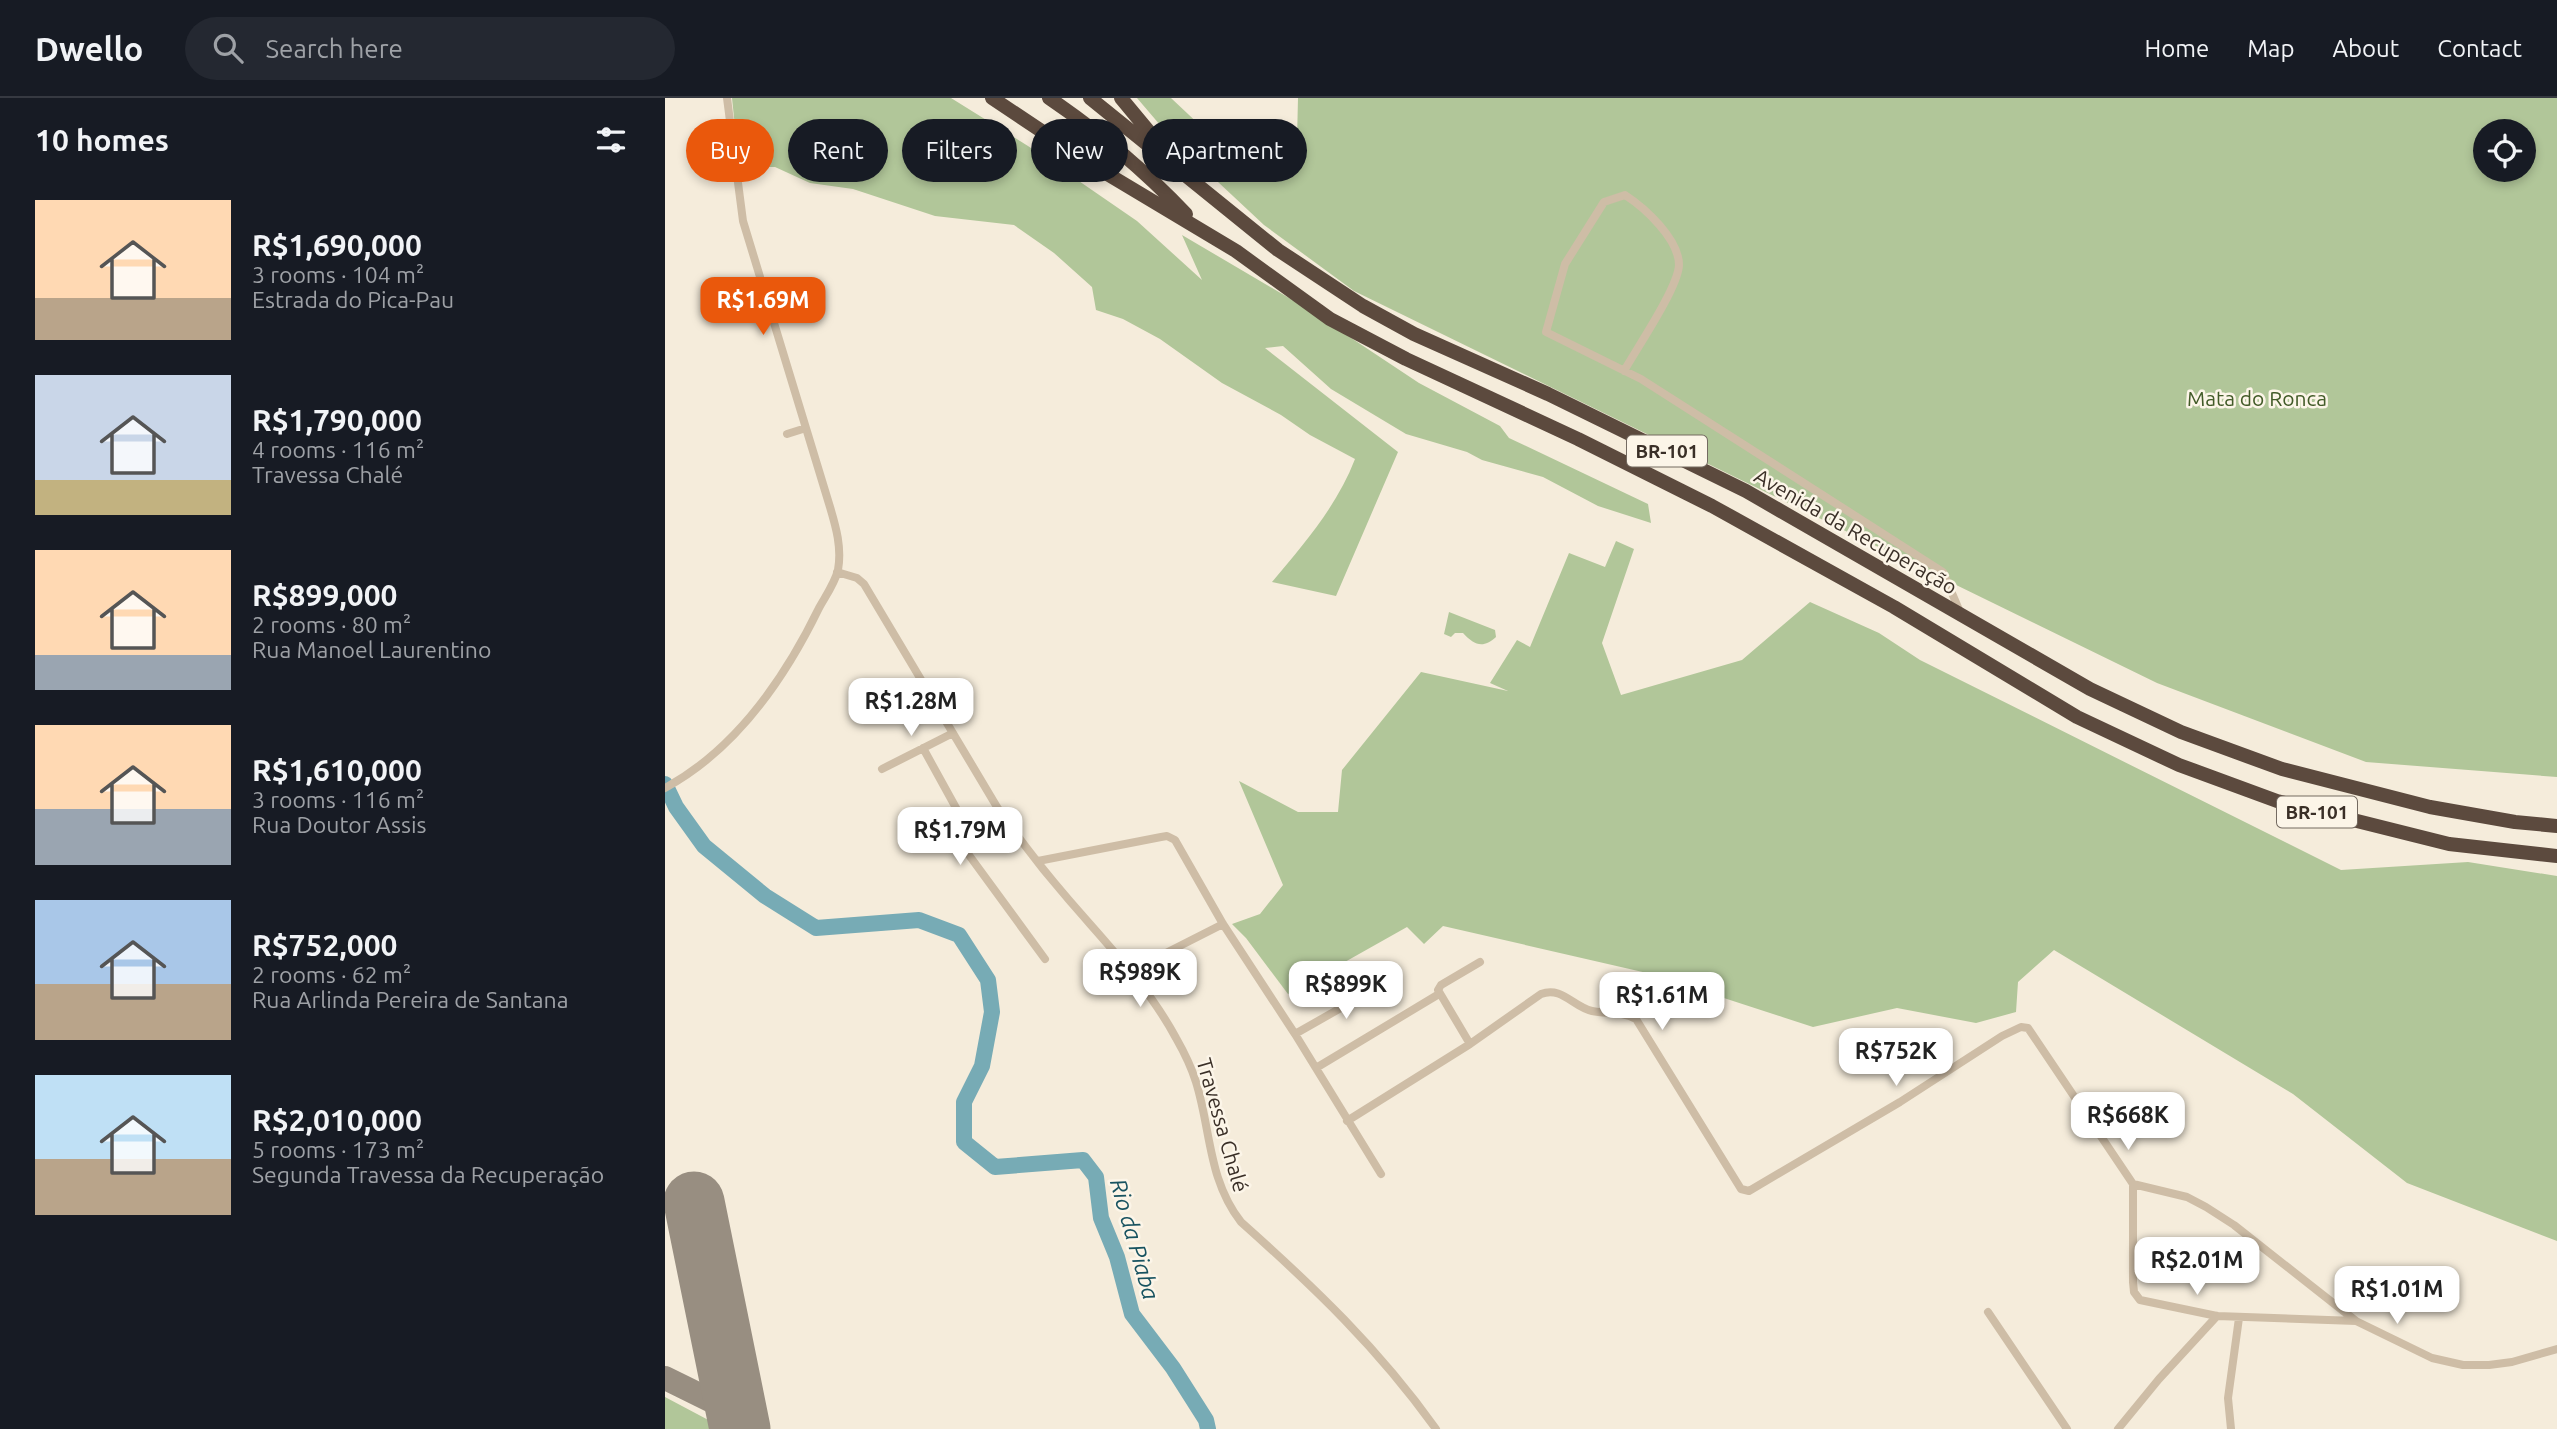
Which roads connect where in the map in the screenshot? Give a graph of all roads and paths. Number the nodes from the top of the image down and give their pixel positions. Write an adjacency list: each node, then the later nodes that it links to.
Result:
1 (727, 98): 11 (street)
2 (992, 98): 9 (highway)
3 (1049, 98): 9 (highway, BR-101)
4 (1090, 98): 7 (highway, BR-101)
5 (1121, 98): 6 (highway)
6 (1142, 124)
7 (1142, 140)
8 (1194, 182): 14 (highway, Avenida da Recuperação / BR-101)
9 (1196, 226): 20 (highway, BR-101)
10 (1624, 370): 10 (street); 14 (street)
11 (806, 428): 12 (street); 13 (street)
12 (787, 434)
13 (837, 572): 15 (street, Travessa Chalé); 18 (street)
14 (1961, 615): 19 (highway, Avenida da Recuperação / BR-101)
15 (953, 733): 16 (street); 21 (street, Travessa Chalé)
16 (923, 748): 17 (street); 23 (street)
17 (882, 769)
18 (665, 788)
19 (2557, 826)
20 (2557, 856)
21 (1038, 861): 22 (street); 25 (street, Travessa Chalé)
22 (1223, 924): 25 (street); 28 (street)
23 (1045, 958)
24 (1480, 962): 27 (street)
25 (1134, 973): 39 (street, Travessa Chalé)
26 (1383, 984): 28 (street)
27 (1439, 992): 29 (street); 30 (street)
28 (1295, 1034): 30 (street)
29 (1470, 1044): 31 (street); 33 (street)
30 (1316, 1068): 31 (street)
31 (1347, 1121): 32 (street)
32 (1381, 1174)
33 (2133, 1184): 35 (street); 37 (street)
34 (1988, 1311): 40 (street)
35 (2217, 1317): 36 (street); 41 (street)
36 (2239, 1318): 37 (street); 42 (street)
37 (2356, 1321): 38 (street)
38 (2557, 1349)
39 (1436, 1429)
40 (2067, 1429)
41 (2119, 1429)
42 (2231, 1429)

